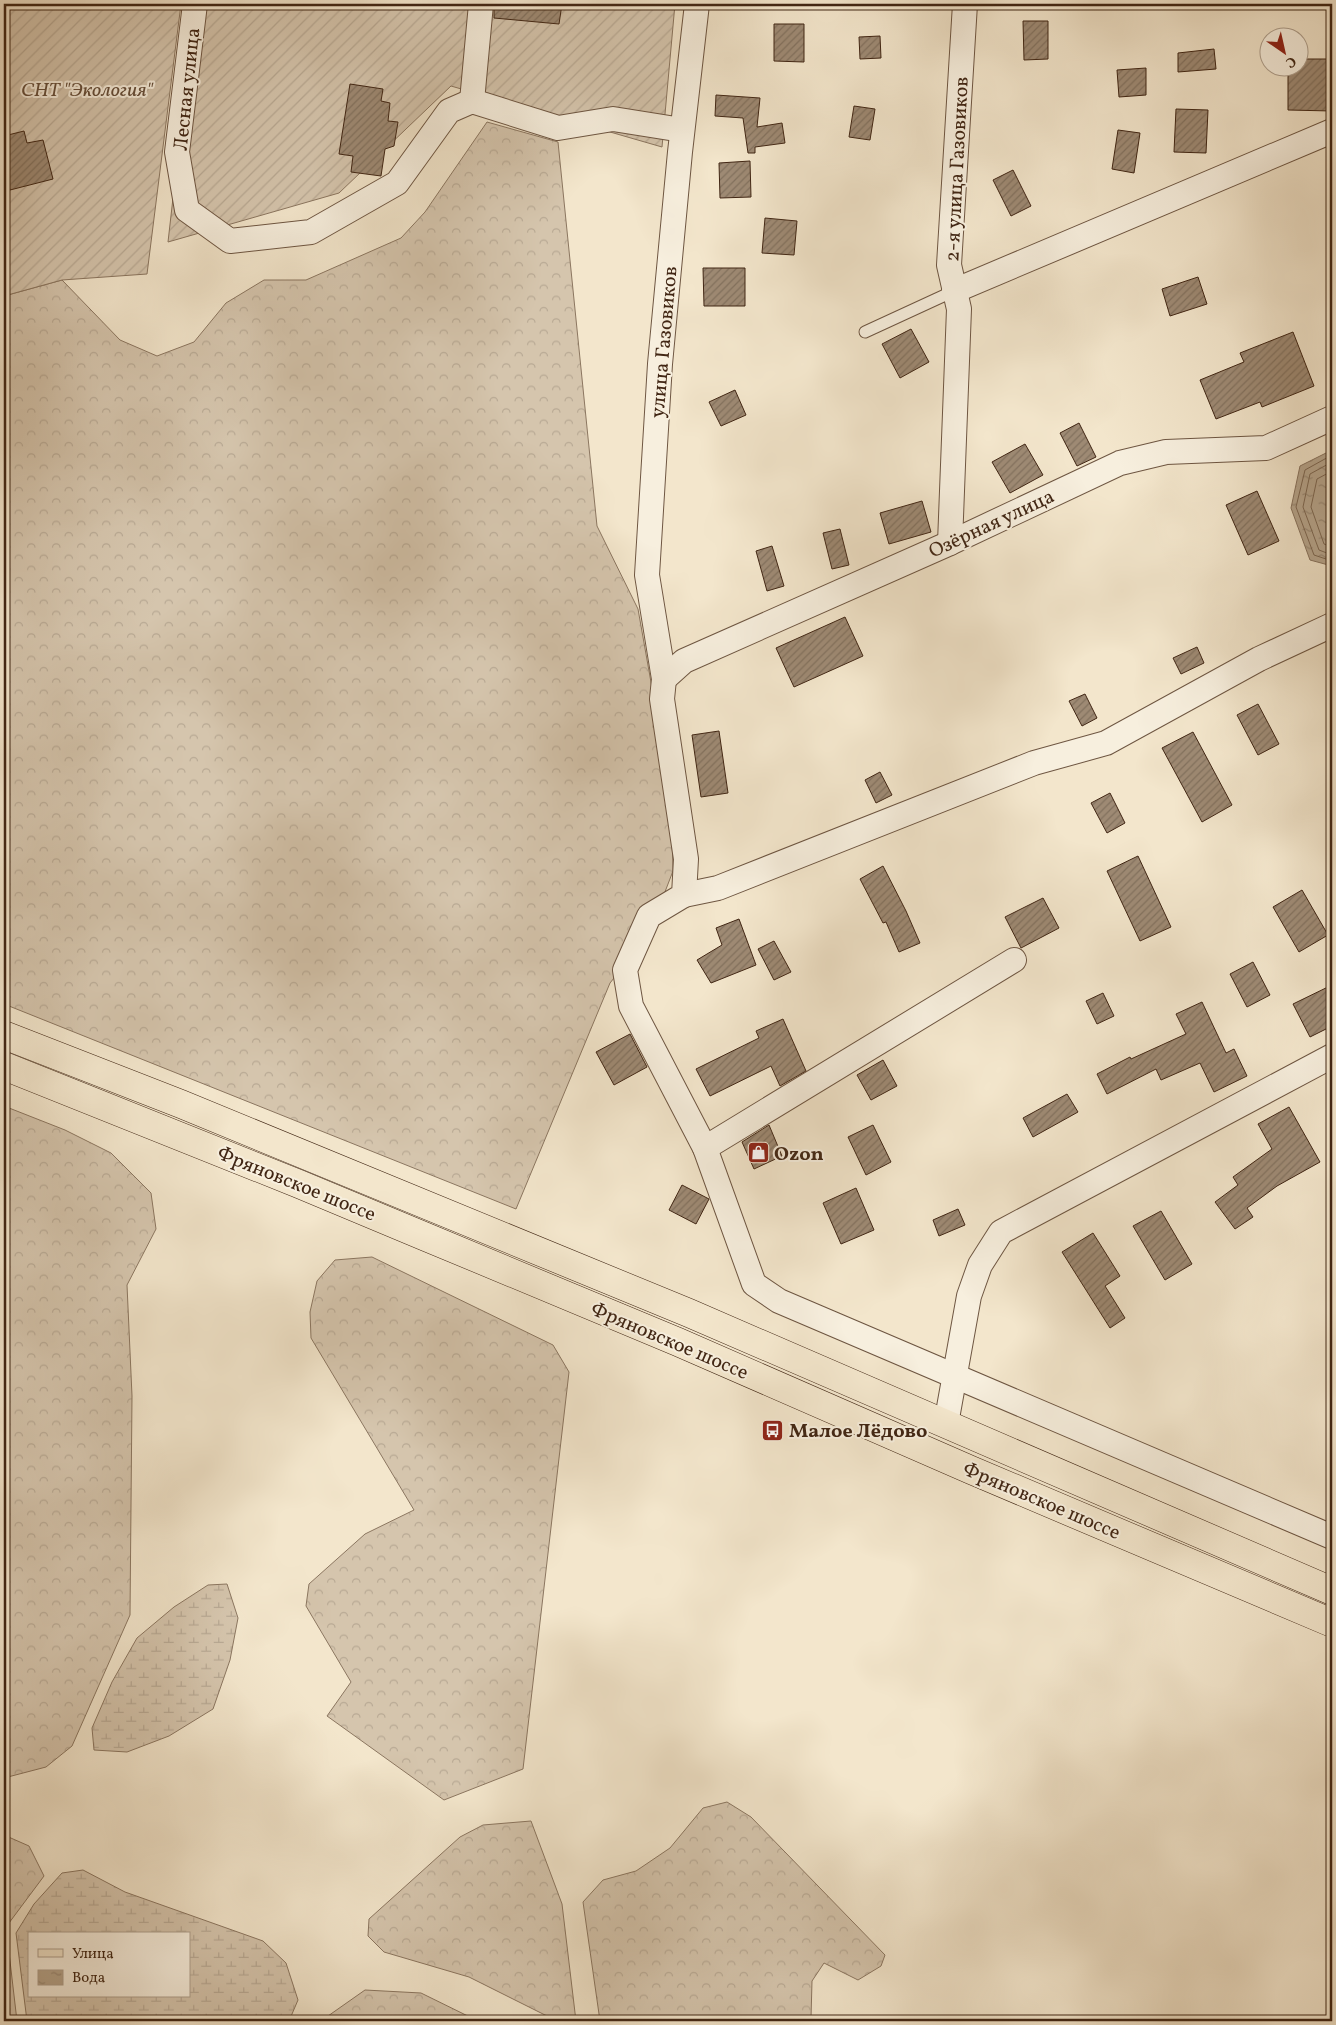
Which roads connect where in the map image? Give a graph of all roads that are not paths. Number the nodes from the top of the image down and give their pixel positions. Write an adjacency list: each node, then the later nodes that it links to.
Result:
1 (195, 4): 5 (street, Лесная улица)
2 (481, 4): 5 (street)
3 (697, 4): 6 (street, улица Газовиков)
4 (965, 4): 8 (street, 2-я улица Газовиков)
5 (472, 101): 6 (street)
6 (682, 130): 13 (street, улица Газовиков)
7 (1332, 131): 8 (street)
8 (954, 291): 9 (lane); 11 (street, 2-я улица Газовиков)
9 (865, 332)
10 (1332, 418): 11 (street, Озёрная улица)
11 (950, 543): 13 (street, Озёрная улица)
12 (1332, 625): 14 (street)
13 (664, 679): 14 (street, улица Газовиков)
14 (684, 895): 19 (street)
15 (1014, 960): 19 (street)
16 (4, 1035): 21 (main road, Фряновское шоссе)
17 (1332, 1056): 20 (street)
18 (4, 1066): 24 (main road, Фряновское шоссе)
19 (705, 1148): 20 (street)
20 (954, 1376): 21 (street); 22 (street)
21 (946, 1424): 23 (main road, Фряновское шоссе)
22 (1332, 1537)
23 (1332, 1591)
24 (1332, 1624)

